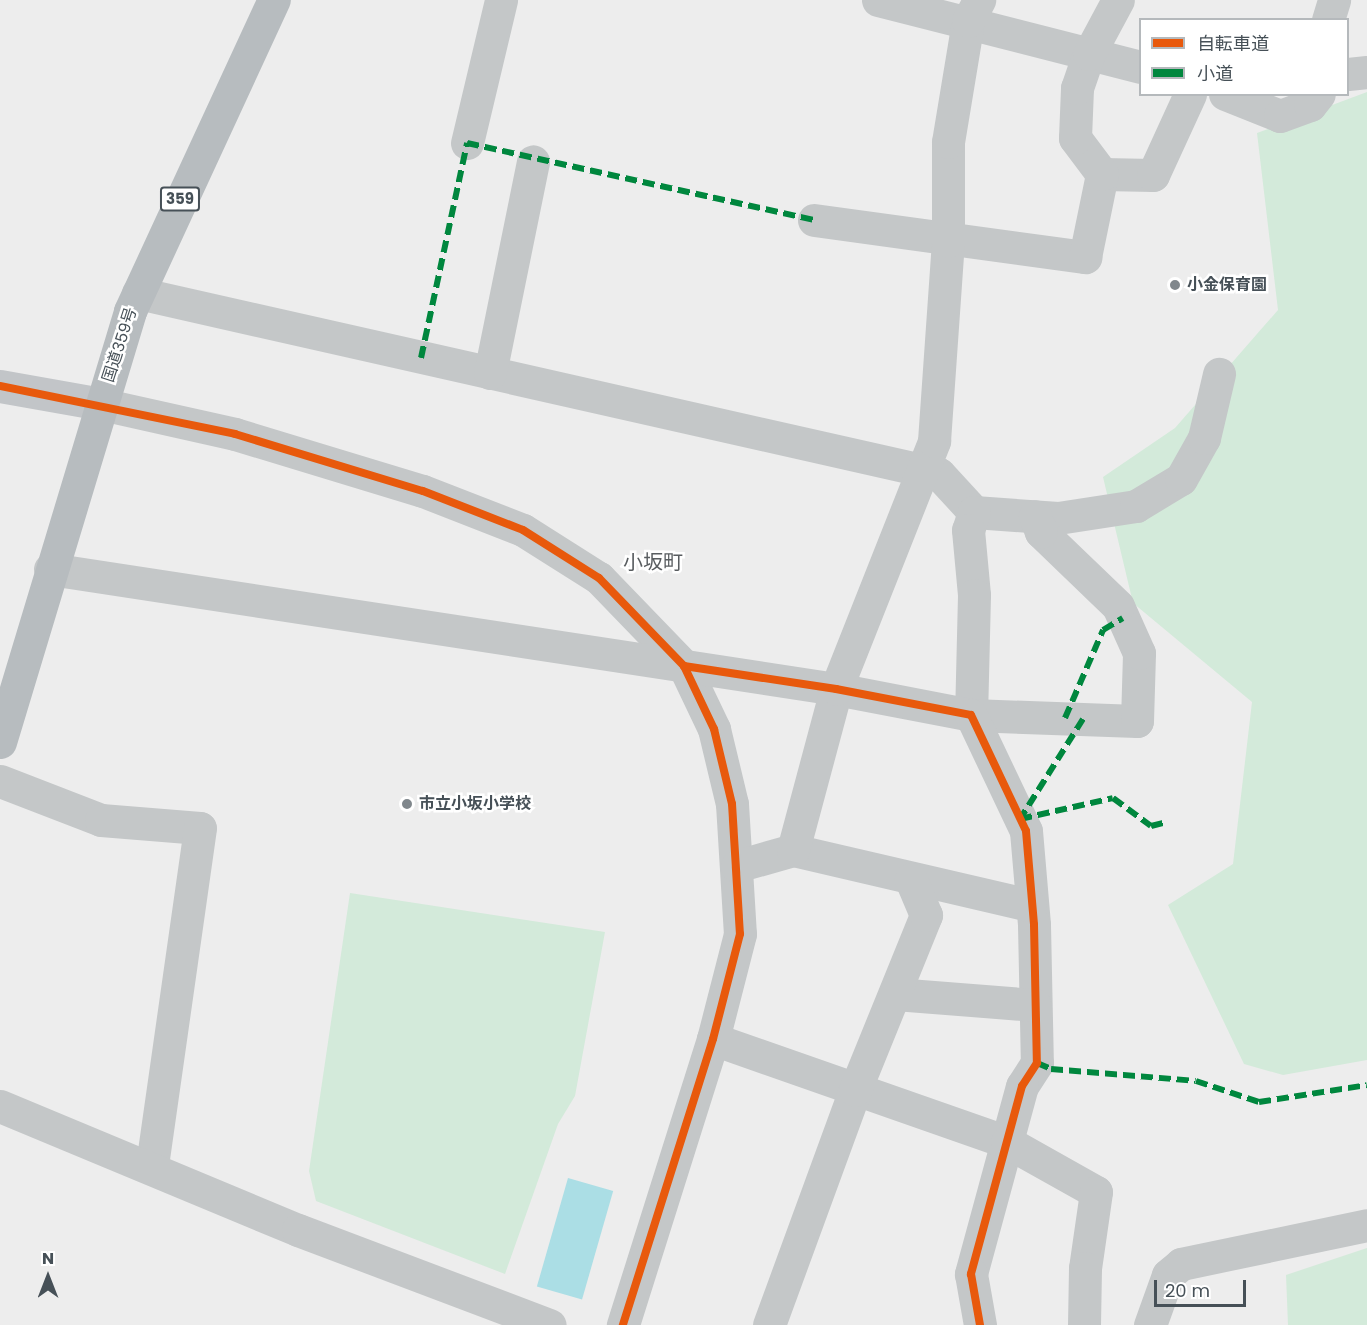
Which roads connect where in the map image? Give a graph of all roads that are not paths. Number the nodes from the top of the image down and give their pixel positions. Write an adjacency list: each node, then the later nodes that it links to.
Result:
1 (274, 0): 20 (highway, 国道359号 / 359)
2 (501, 0): 15 (street)
3 (878, 0): 6 (street)
4 (1118, 0): 8 (street)
5 (1334, 0): 7 (street)
6 (974, 11): 8 (street); 19 (street)
7 (1329, 18)
8 (1089, 54): 9 (street); 17 (street)
9 (1139, 67)
10 (1367, 72): 11 (street)
11 (1349, 75)
12 (1189, 96): 17 (street)
13 (1230, 96): 14 (street)
14 (1317, 96)
15 (467, 143)
16 (534, 160): 21 (street)
17 (1102, 174): 19 (street)
18 (814, 220): 19 (street)
19 (948, 241): 25 (street)
20 (138, 293): 21 (street); 24 (highway, 国道359号 / 359)
21 (490, 373): 25 (street)
22 (1219, 374): 27 (street)
23 (0, 386): 24 (main road)
24 (101, 404): 28 (highway, 国道359号 / 359); 29 (street)
25 (923, 471): 26 (street); 30 (street)
26 (974, 512): 27 (street); 31 (street)
27 (1035, 516): 31 (street)
28 (50, 568): 29 (street); 32 (highway, 国道359号 / 359)
29 (684, 666): 30 (street); 35 (street)
30 (837, 689): 31 (street); 34 (street)
31 (971, 715): 37 (street)
32 (0, 742)
33 (0, 781): 44 (street)
34 (793, 850): 35 (street); 36 (street)
35 (737, 866): 40 (street)
36 (911, 879): 37 (street); 38 (street)
37 (1030, 905): 39 (street)
38 (896, 994): 39 (street); 41 (street)
39 (1035, 1005): 43 (street)
40 (713, 1039): 41 (street); 47 (street)
41 (855, 1090): 43 (street); 48 (street)
42 (0, 1106): 44 (street)
43 (1007, 1142): 49 (street); 50 (street)
44 (152, 1167): 46 (street)
45 (1367, 1225): 51 (street)
46 (550, 1325)
47 (623, 1325)
48 (770, 1325)
49 (980, 1325)
50 (1084, 1325)
51 (1150, 1325)

